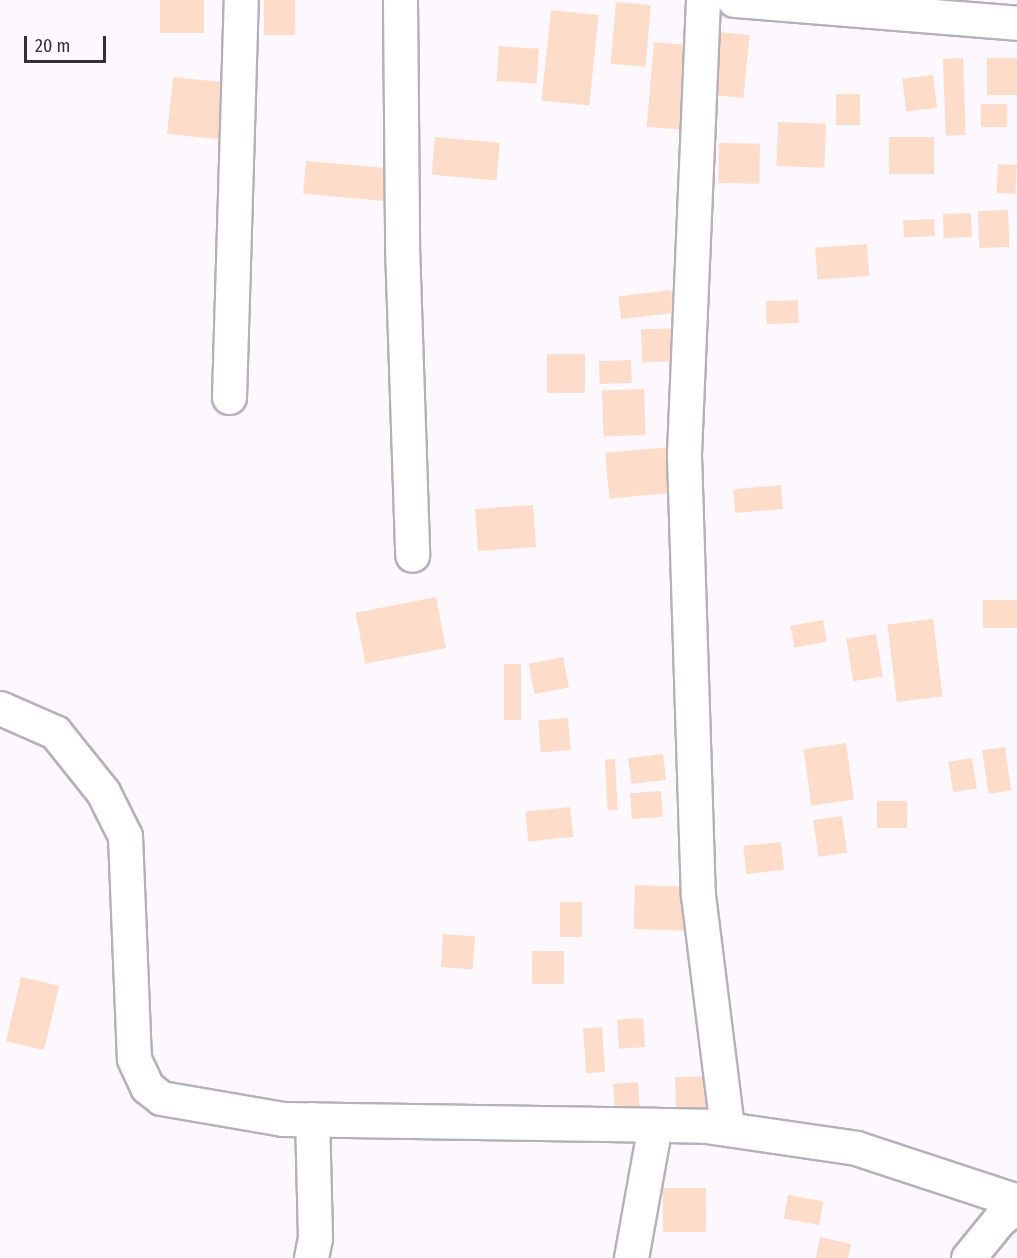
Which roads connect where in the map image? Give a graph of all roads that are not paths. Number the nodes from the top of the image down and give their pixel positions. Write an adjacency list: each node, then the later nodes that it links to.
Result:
1 (242, 0): 7 (street)
2 (400, 0): 8 (street)
3 (703, 0): 12 (street)
4 (734, 0): 5 (street)
5 (881, 7): 6 (street)
6 (1017, 22)
7 (229, 397)
8 (412, 555)
9 (0, 708): 10 (street)
10 (312, 1119): 11 (street); 15 (street)
11 (655, 1125): 12 (street); 16 (street)
12 (727, 1128): 13 (street)
13 (1017, 1201)
14 (1017, 1206): 17 (street)
15 (311, 1258)
16 (631, 1258)
17 (968, 1258)

